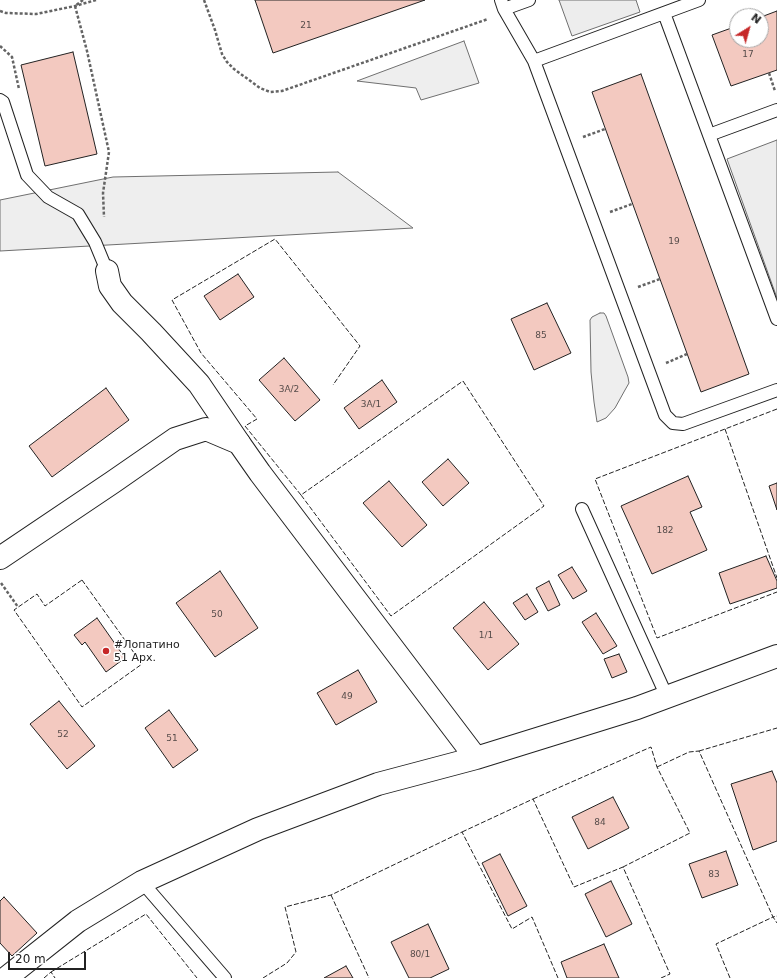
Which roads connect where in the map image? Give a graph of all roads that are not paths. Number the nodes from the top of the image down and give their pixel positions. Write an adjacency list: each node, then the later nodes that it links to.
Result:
1 (530, 0): 3 (lane)
2 (699, 0): 4 (lane)
3 (504, 7): 5 (lane)
4 (664, 13): 5 (lane); 8 (lane)
5 (534, 61): 11 (lane)
6 (0, 100): 9 (lane)
7 (777, 110): 8 (lane)
8 (709, 135): 10 (lane)
9 (107, 271): 12 (street)
10 (777, 319)
11 (777, 390)
12 (239, 443): 14 (street); 17 (street)
13 (582, 509): 16 (lane)
14 (0, 558)
15 (777, 656): 16 (street)
16 (667, 696): 17 (street)
17 (476, 758): 18 (street)
18 (142, 882): 19 (street); 20 (lane)
19 (6, 978)
20 (225, 978)

